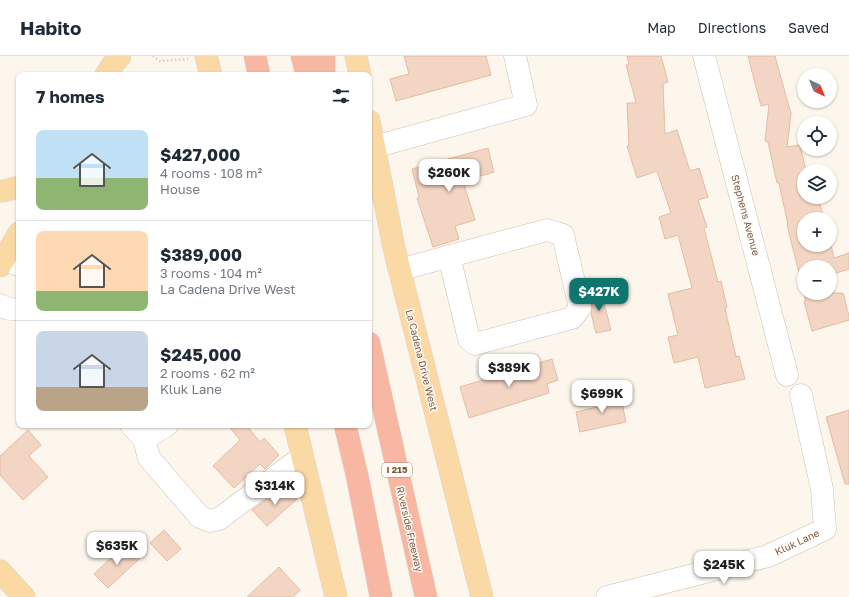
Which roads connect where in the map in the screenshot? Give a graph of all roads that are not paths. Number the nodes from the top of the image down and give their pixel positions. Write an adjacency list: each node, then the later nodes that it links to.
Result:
1 (120, 56): 9 (main road)
2 (206, 56): 10 (main road)
3 (255, 56): 11 (highway)
4 (302, 56): 12 (highway)
5 (324, 56): 13 (highway)
6 (356, 56): 14 (main road)
7 (515, 56): 16 (street)
8 (704, 56): 26 (street, Stephens Avenue)
9 (108, 72)
10 (210, 72)
11 (258, 72)
12 (305, 72)
13 (324, 72)
14 (359, 72)
15 (372, 137): 16 (main road, La Cadena Drive West)
16 (374, 147): 22 (main road, La Cadena Drive West)
17 (16, 187): 18 (main road)
18 (0, 191)
19 (16, 240): 21 (main road)
20 (449, 256): 20 (street); 22 (street)
21 (6, 262)
22 (399, 270): 38 (main road, La Cadena Drive West)
23 (0, 305): 24 (street)
24 (16, 310)
25 (372, 356): 37 (highway, Riverside Freeway / I 215)
26 (787, 375)
27 (801, 396): 39 (street, Kluk Lane)
28 (154, 428): 31 (street)
29 (296, 428): 32 (main road)
30 (346, 428): 36 (highway)
31 (137, 432): 32 (street)
32 (302, 457): 35 (main road)
33 (0, 571): 34 (main road)
34 (24, 597)
35 (336, 597)
36 (381, 597)
37 (426, 597)
38 (482, 597)
39 (607, 597)

